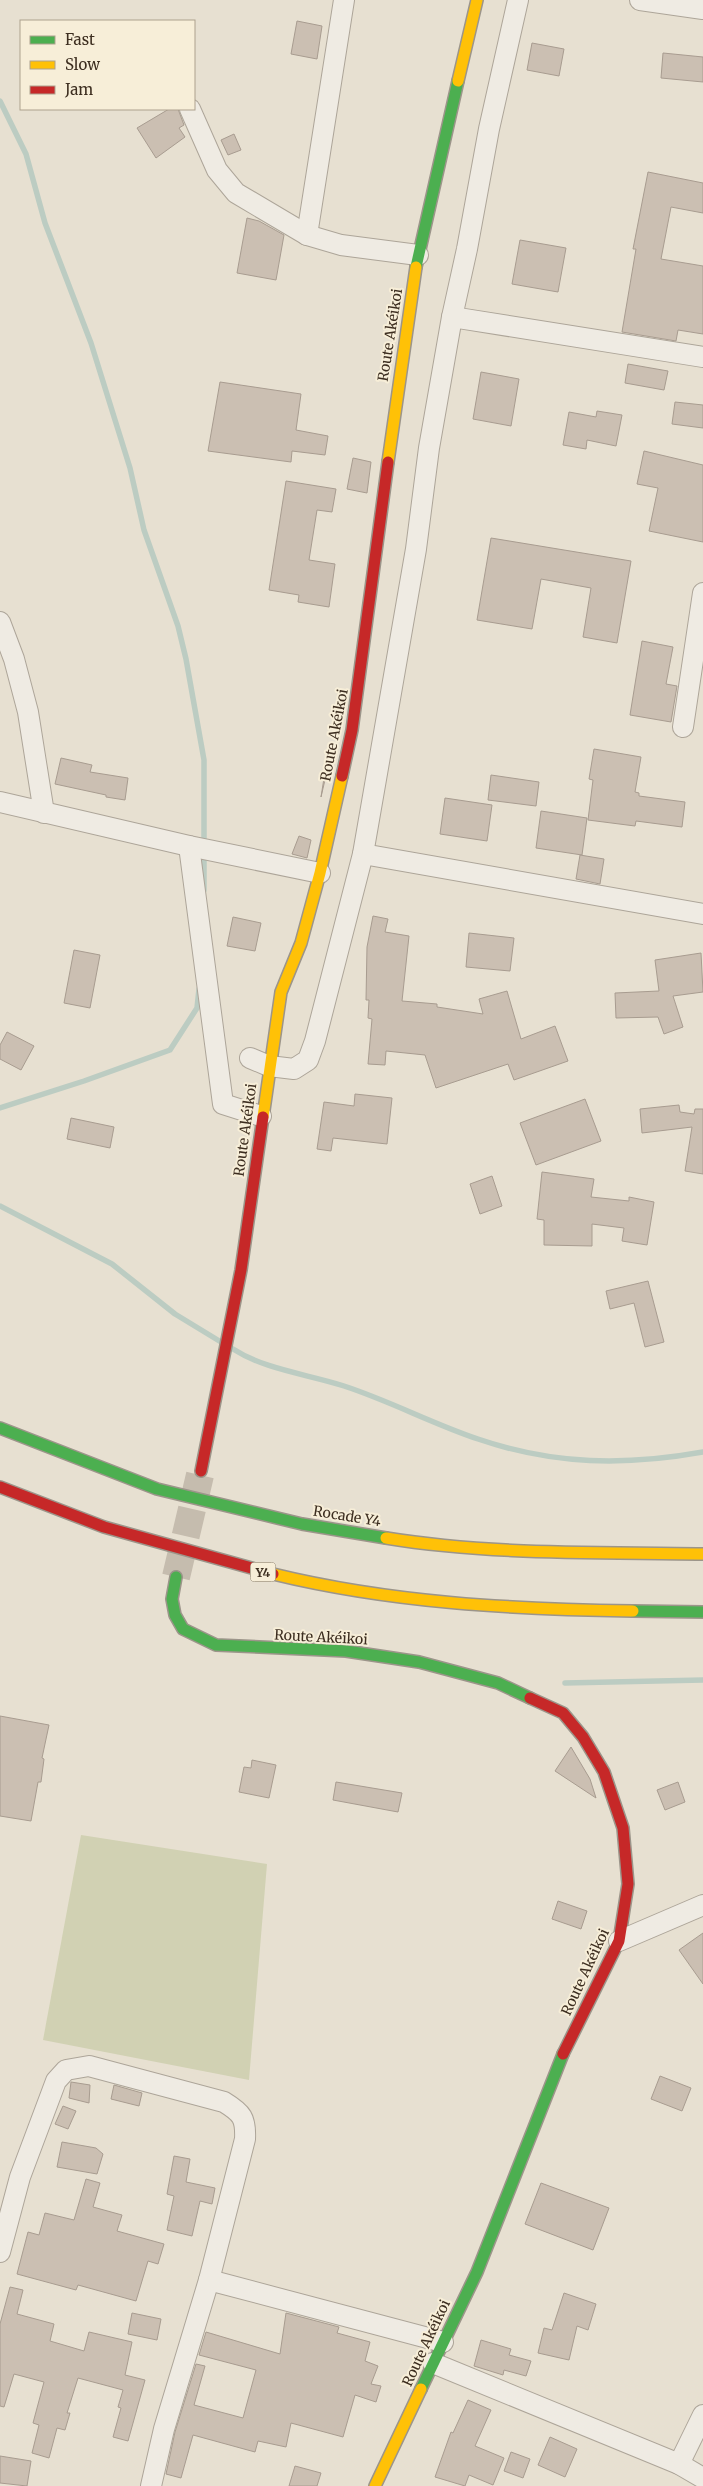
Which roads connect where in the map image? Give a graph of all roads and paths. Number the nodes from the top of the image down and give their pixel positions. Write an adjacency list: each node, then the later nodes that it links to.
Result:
1 (344, 0): 7 (street)
2 (477, 0): 8 (main road, Route Akéikoi)
3 (518, 0): 9 (street)
4 (640, 0): 5 (street)
5 (703, 9)
6 (190, 110): 7 (street)
7 (307, 235): 8 (street)
8 (418, 255): 18 (main road, Route Akéikoi)
9 (452, 317): 10 (street); 17 (street)
10 (703, 357)
11 (703, 593): 13 (street)
12 (0, 622): 15 (street)
13 (683, 728)
14 (0, 802): 15 (street)
15 (44, 813): 16 (street)
16 (189, 846): 18 (street); 22 (street)
17 (363, 854): 19 (street); 21 (street)
18 (320, 873): 21 (main road, Route Akéikoi)
19 (703, 914)
20 (250, 1058): 21 (street)
21 (269, 1066): 22 (main road, Route Akéikoi)
22 (261, 1116): 24 (main road, Route Akéikoi)
23 (0, 1428): 26 (main road, Rocade Y4)
24 (201, 1471)
25 (0, 1487): 28 (main road, Y4)
26 (703, 1554)
27 (176, 1577): 30 (main road, Route Akéikoi)
28 (703, 1612)
29 (703, 1905): 30 (street)
30 (619, 1940): 33 (main road, Route Akéikoi)
31 (0, 2252): 32 (street)
32 (209, 2280): 33 (street); 38 (street)
33 (443, 2342): 34 (main road, Route Akéikoi)
34 (433, 2363): 36 (street); 39 (main road, Route Akéikoi)
35 (703, 2416): 36 (street)
36 (678, 2464): 37 (street)
37 (703, 2478)
38 (151, 2486)
39 (375, 2486)

